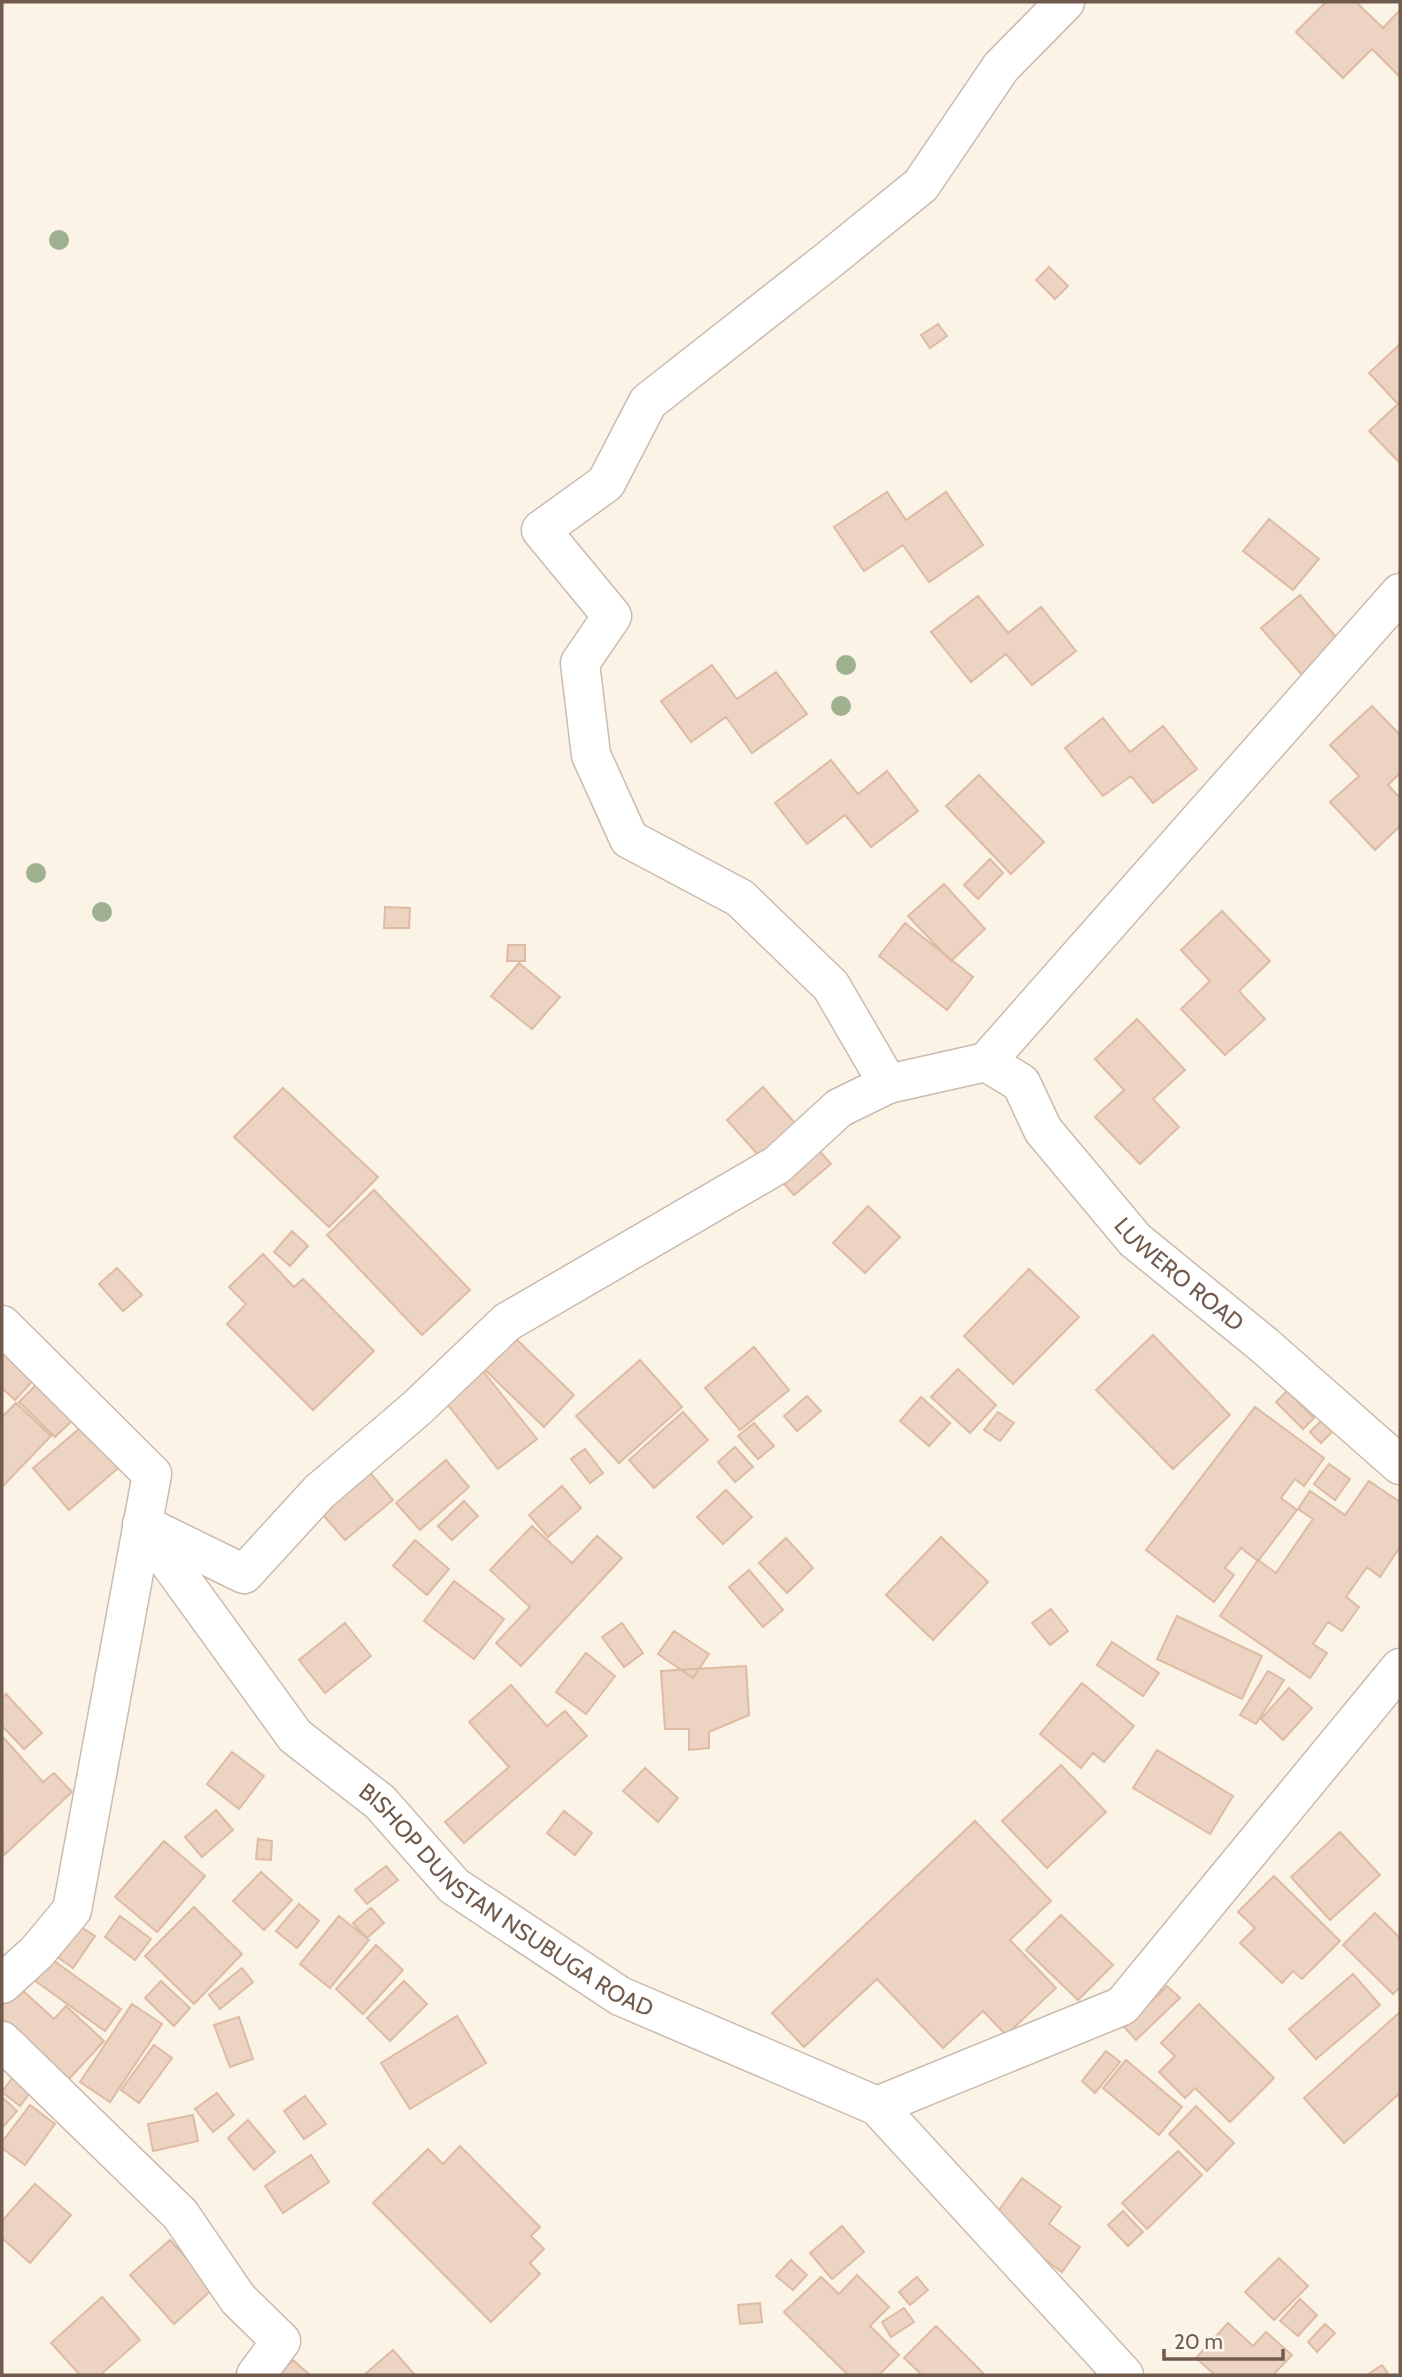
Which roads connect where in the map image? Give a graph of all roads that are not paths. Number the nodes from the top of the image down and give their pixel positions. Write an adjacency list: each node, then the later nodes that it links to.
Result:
1 (1065, 2): 4 (street)
2 (1400, 593): 3 (street)
3 (986, 1062): 4 (street); 6 (street, LUWERO ROAD)
4 (888, 1084): 7 (street)
5 (2, 1325): 7 (street)
6 (1400, 1465)
7 (142, 1524): 9 (street); 11 (street, BISHOP DUNSTAN NSUBUGA ROAD)
8 (1400, 1668): 11 (street)
9 (2, 1984)
10 (2, 2041): 13 (street)
11 (877, 2106): 12 (street, BISHOP DUNSTAN NSUBUGA ROAD)
12 (1089, 2360): 14 (street, BISHOP DUNSTAN NSUBUGA ROAD)
13 (256, 2375)
14 (1124, 2375)

